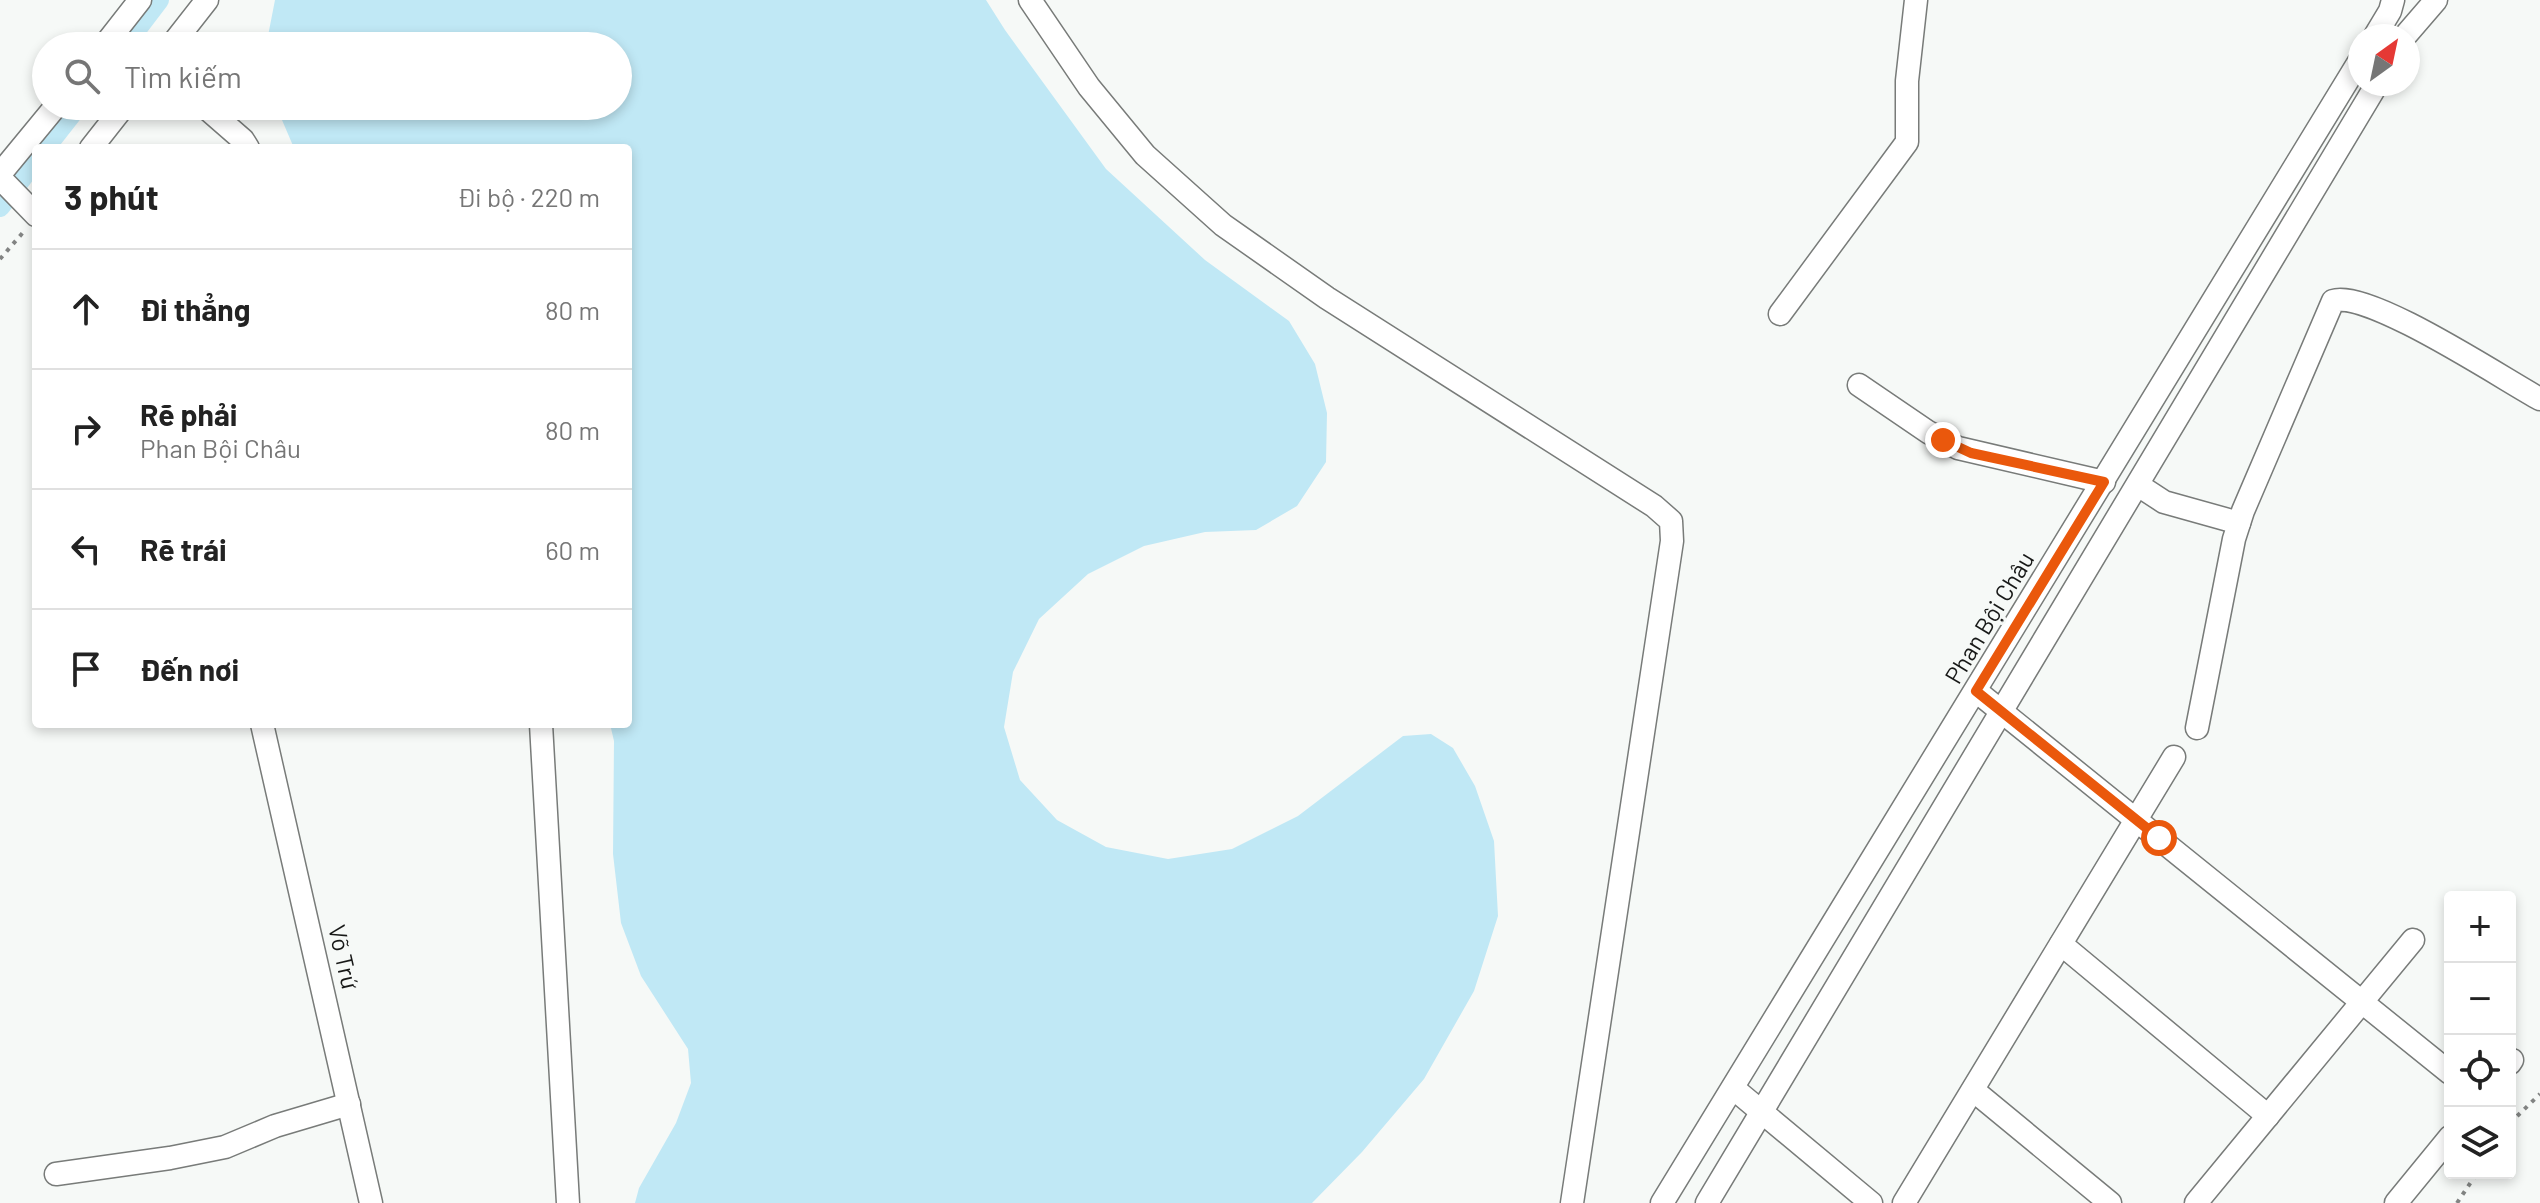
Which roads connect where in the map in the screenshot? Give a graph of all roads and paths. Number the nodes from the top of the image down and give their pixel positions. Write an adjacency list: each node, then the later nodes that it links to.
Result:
1 (140, 0): 9 (street)
2 (207, 0): 10 (street)
3 (1030, 0): 50 (street)
4 (1916, 0): 21 (street)
5 (2393, 0): 7 (street)
6 (2436, 0): 8 (street)
7 (2382, 24)
8 (2415, 24)
9 (115, 32)
10 (182, 32)
11 (2348, 80): 24 (street, Phan Bội Châu)
12 (2370, 96): 25 (street)
13 (45, 120): 18 (street)
14 (113, 120): 16 (street)
15 (220, 120): 17 (street)
16 (94, 144)
17 (246, 144)
18 (0, 176): 19 (street)
19 (32, 222): 20 (path)
20 (0, 259)
21 (1780, 314)
22 (1859, 385): 24 (street)
23 (2540, 399): 26 (street)
24 (2104, 482): 27 (street, Phan Bội Châu)
25 (2138, 485): 26 (street); 28 (street)
26 (2239, 523): 31 (street)
27 (1976, 691): 28 (street); 38 (street, Phan Bội Châu)
28 (2003, 713): 33 (street); 42 (street)
29 (263, 728): 41 (street, Võ Trứ)
30 (541, 728): 49 (street)
31 (2197, 728)
32 (2174, 757): 33 (street)
33 (2136, 820): 35 (street); 36 (street)
34 (2413, 940): 36 (street)
35 (2061, 944): 39 (street); 43 (street)
36 (2362, 1002): 37 (street); 43 (street)
37 (2444, 1068)
38 (1733, 1088): 42 (street); 51 (street, Phan Bội Châu)
39 (1973, 1090): 54 (street); 55 (street)
40 (2540, 1094): 44 (path)
41 (349, 1104): 46 (street); 48 (street, Võ Trứ)
42 (1762, 1112): 52 (street); 53 (street)
43 (2268, 1116): 56 (street)
44 (2516, 1117)
45 (2444, 1144): 57 (street)
46 (56, 1174)
47 (2473, 1179): 58 (path)
48 (371, 1203)
49 (568, 1203)
50 (1572, 1203)
51 (1662, 1203)
52 (1707, 1203)
53 (1871, 1203)
54 (1904, 1203)
55 (2110, 1203)
56 (2196, 1203)
57 (2396, 1203)
58 (2457, 1203)

